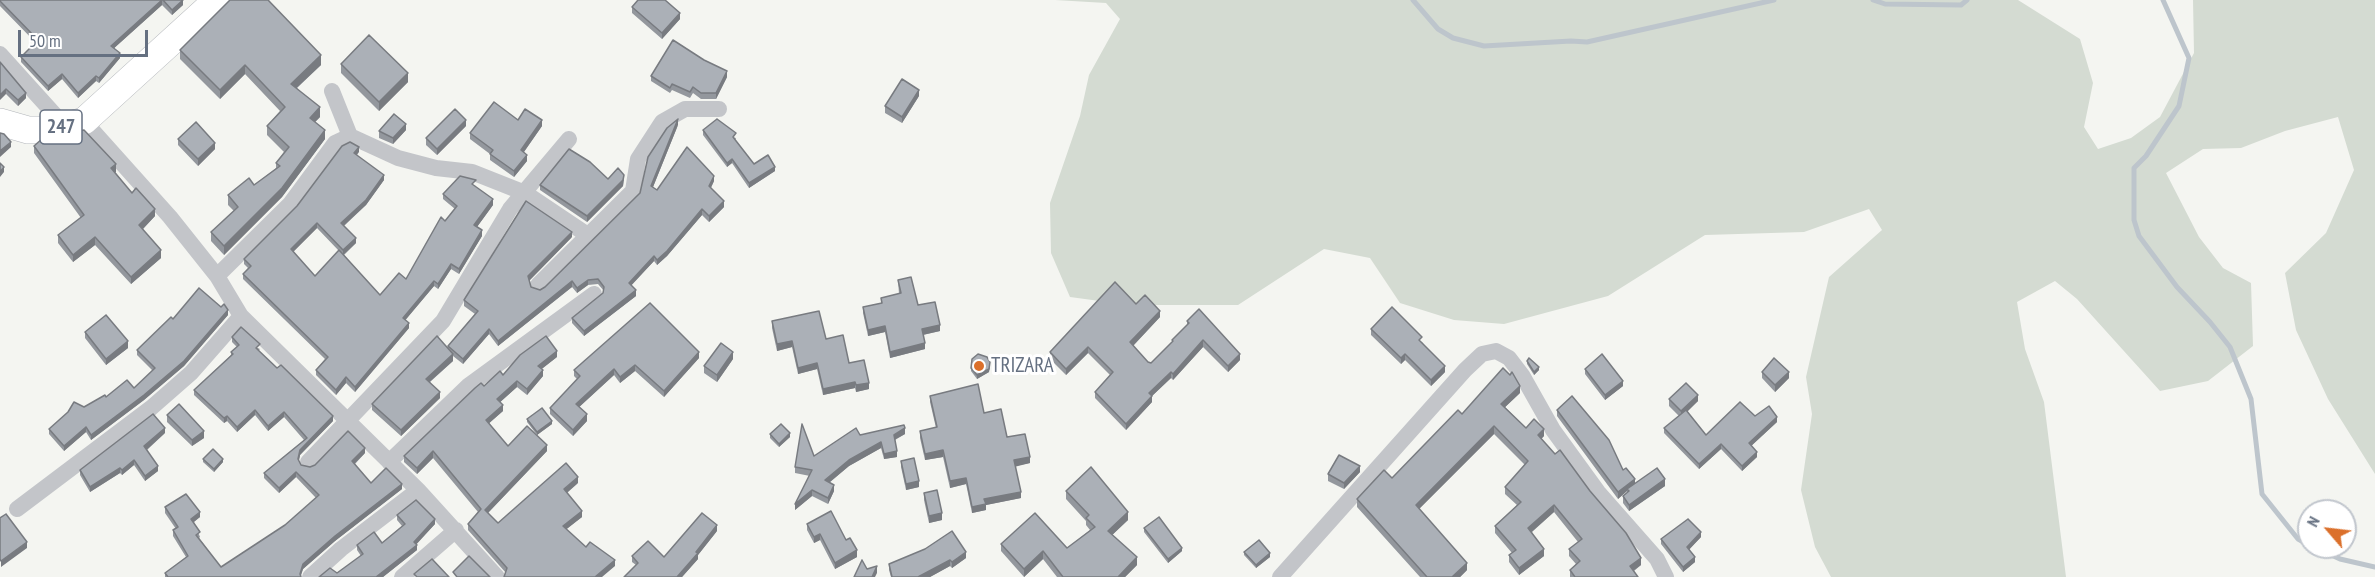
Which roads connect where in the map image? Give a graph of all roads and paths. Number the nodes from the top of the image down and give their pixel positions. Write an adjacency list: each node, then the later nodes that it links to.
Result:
1 (218, 0): 6 (main road, 247)
2 (0, 54): 6 (street)
3 (332, 91): 7 (street)
4 (719, 109): 10 (street)
5 (0, 122): 6 (main road, 247)
6 (75, 123): 11 (street)
7 (350, 136): 9 (street); 11 (street)
8 (570, 139): 9 (street)
9 (525, 193): 10 (street); 15 (street)
10 (589, 236): 12 (street)
11 (217, 276): 14 (street)
12 (538, 285)
13 (594, 294): 17 (street)
14 (241, 316): 15 (street); 19 (street)
15 (346, 421): 16 (street); 17 (street)
16 (308, 462)
17 (389, 462): 18 (street)
18 (418, 490): 20 (street); 22 (street)
19 (17, 509)
20 (456, 531): 23 (street); 24 (street)
21 (1290, 574): 25 (street)
22 (310, 577)
23 (402, 577)
24 (497, 577)
25 (1666, 577)

